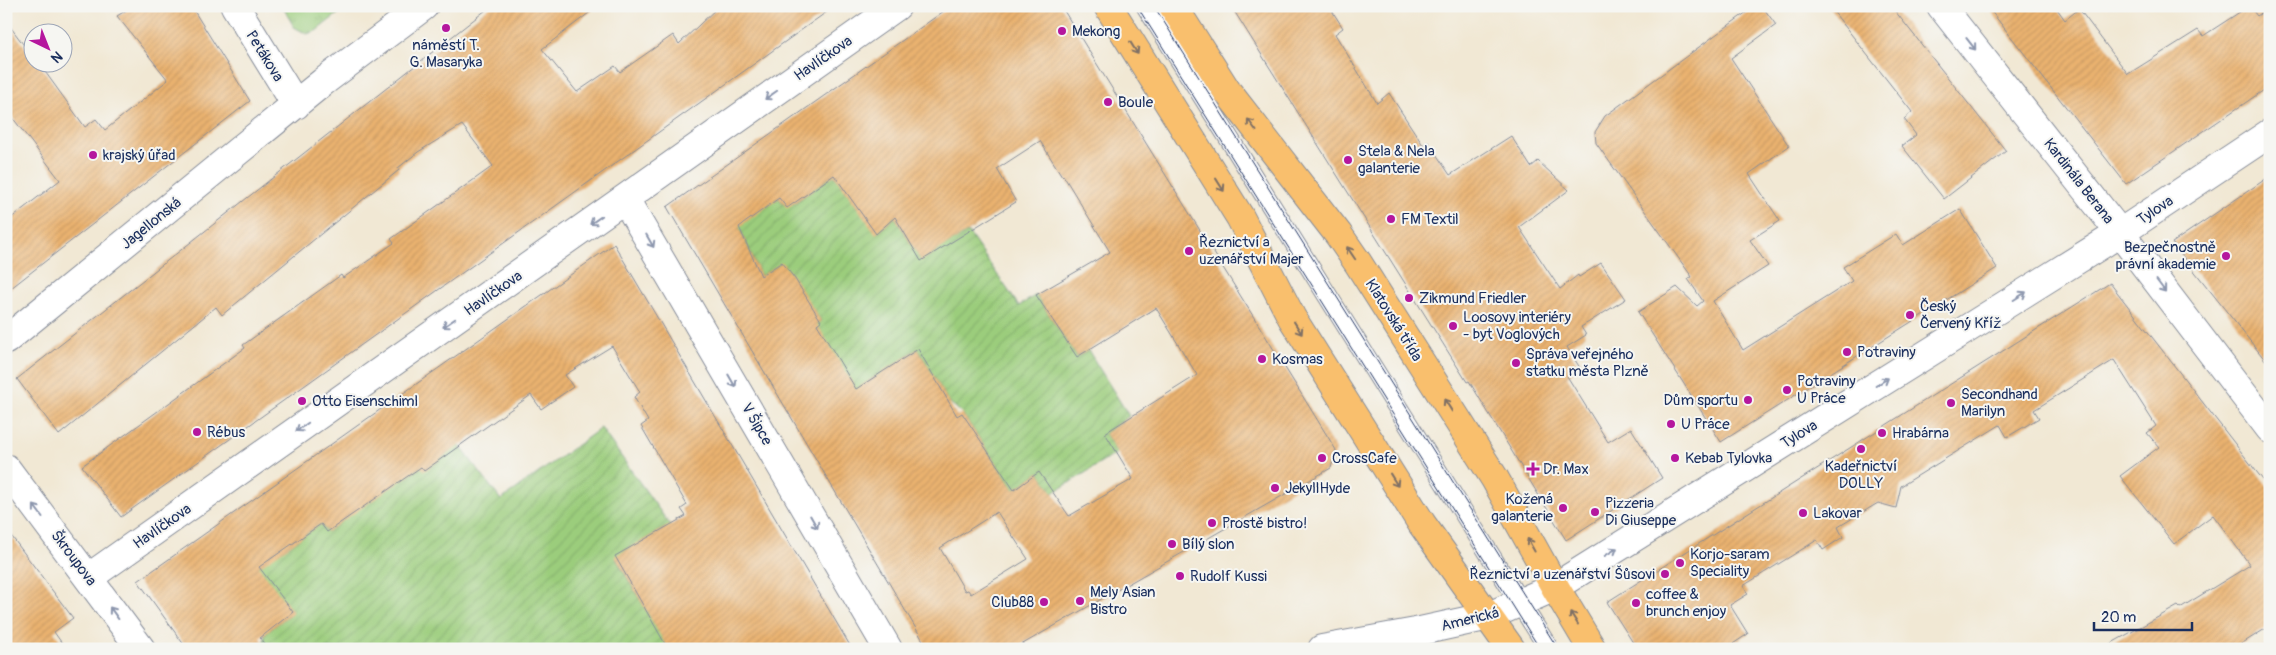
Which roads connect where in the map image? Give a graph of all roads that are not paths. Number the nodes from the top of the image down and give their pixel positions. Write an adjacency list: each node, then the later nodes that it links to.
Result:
1 (235, 6): 8 (street, Petákova)
2 (424, 6): 8 (street)
3 (897, 6): 10 (street, Havlíčkova, one-way to 10)
4 (1108, 6): 18 (main road, one-way to 18)
5 (1146, 6): 17 (lane)
6 (1173, 6): 16 (main road, Klatovská třída, one-way to 6)
7 (1941, 6): 11 (street, Kardinála Berana, one-way to 11)
8 (296, 105): 12 (street, Jagellonská)
9 (2270, 133): 11 (street, Tylova)
10 (625, 199): 15 (street, Havlíčkova, one-way to 15); 20 (street, V Šipce, one-way to 20)
11 (2120, 233): 13 (street, Kardinála Berana, one-way to 13); 16 (street, Tylova, one-way to 11)
12 (6, 340)
13 (2270, 429)
14 (6, 468): 15 (street, Škroupova, one-way to 14)
15 (88, 578): 19 (street, Škroupova, one-way to 15)
16 (1555, 588): 17 (street, Americká); 24 (main road, Klatovská třída, one-way to 16)
17 (1520, 604): 18 (street, Americká); 23 (lane)
18 (1489, 616): 21 (street, Americká); 22 (main road)
19 (140, 649)
20 (888, 649)
21 (1322, 649)
22 (1511, 649)
23 (1549, 649)
24 (1592, 649)

